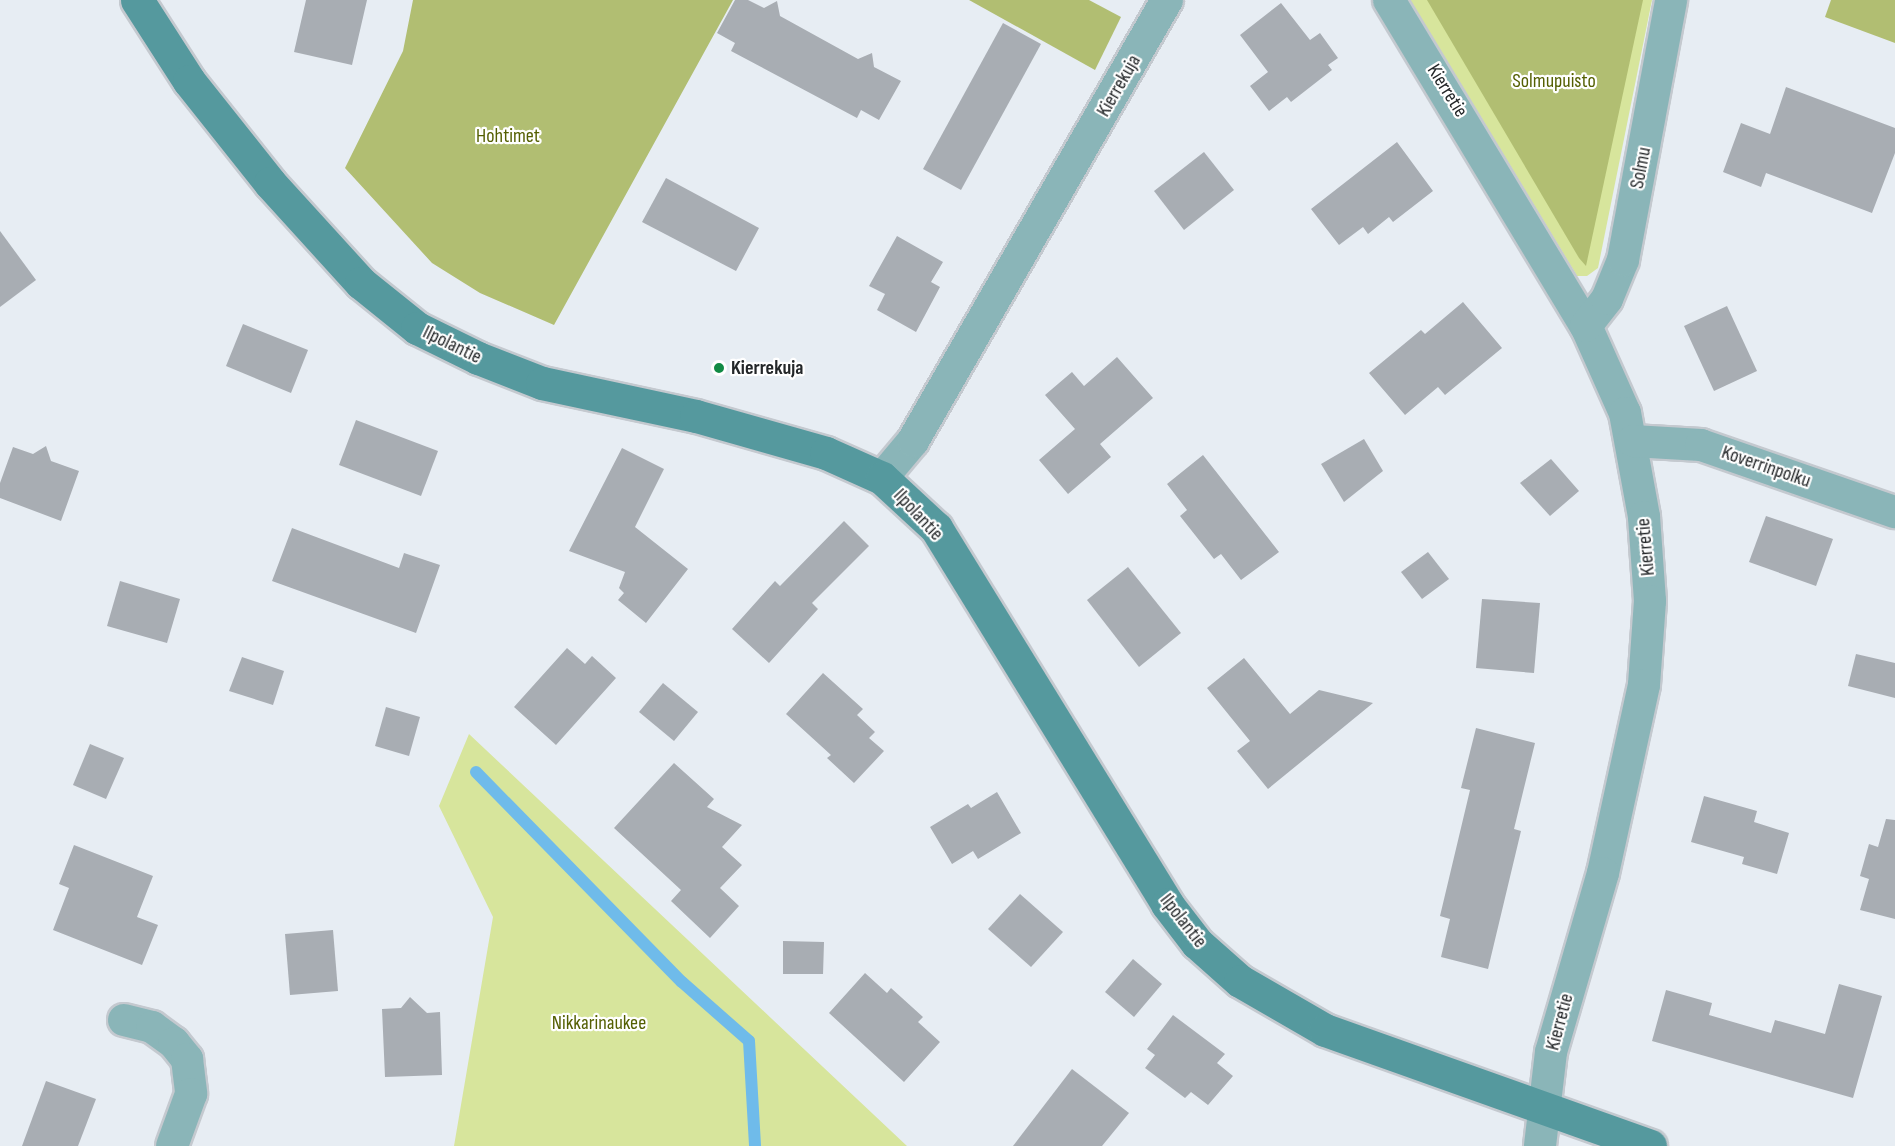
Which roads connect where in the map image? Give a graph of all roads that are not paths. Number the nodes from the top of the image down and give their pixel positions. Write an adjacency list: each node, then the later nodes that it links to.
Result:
1 (137, 0): 7 (street, Ilpolantie)
2 (1167, 0): 7 (street, Kierrekuja)
3 (1389, 0): 5 (street, Kierretie)
4 (1671, 0): 5 (street, Solmu)
5 (1587, 326): 6 (street, Kierretie)
6 (1633, 441): 8 (street, Koverrinpolku); 10 (street, Kierretie)
7 (882, 478): 10 (street, Ilpolantie)
8 (1895, 512)
9 (124, 1020): 11 (street)
10 (1542, 1109): 12 (street, Kierretie); 13 (street, Ilpolantie)
11 (172, 1146)
12 (1540, 1146)
13 (1650, 1146)

